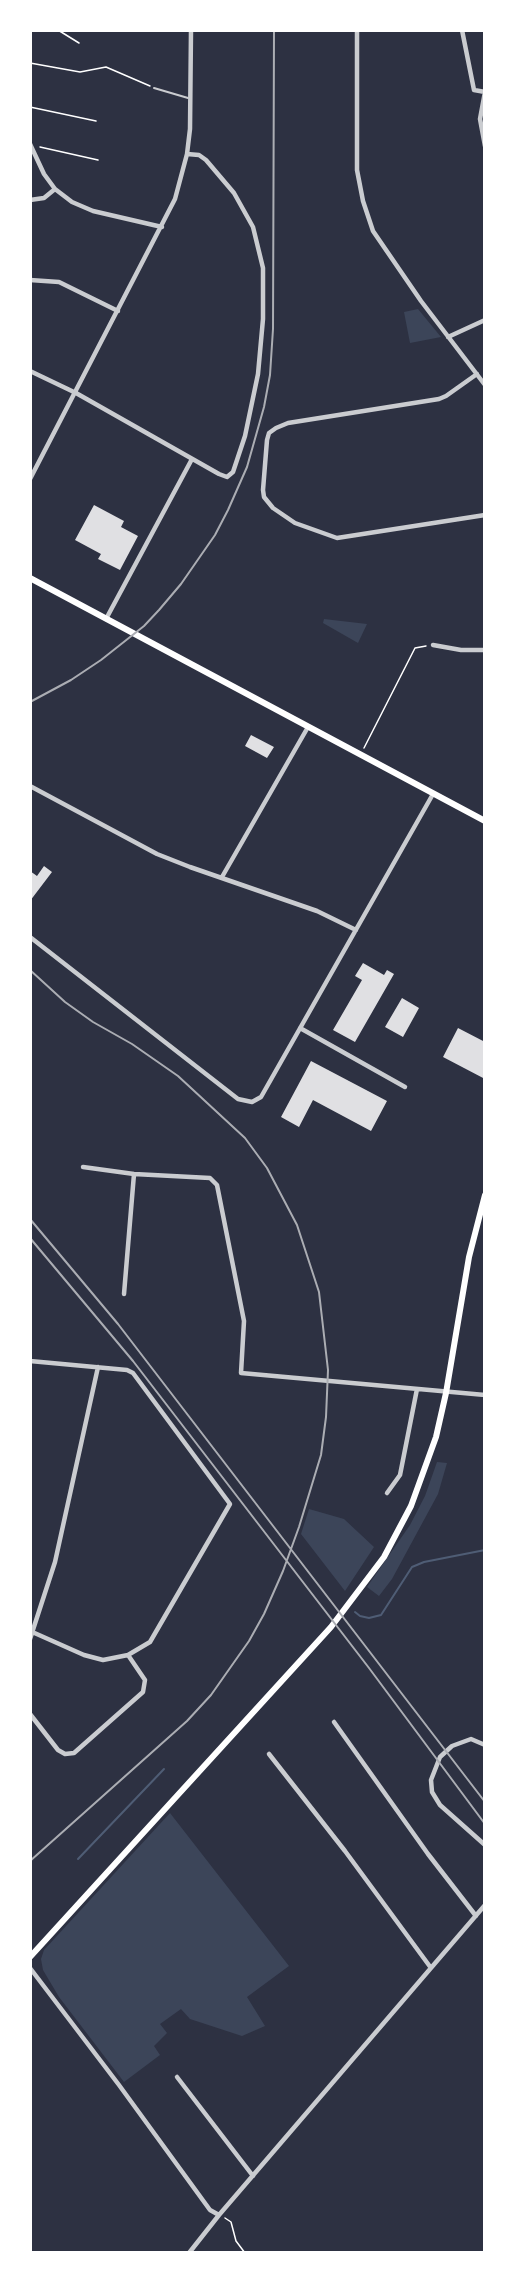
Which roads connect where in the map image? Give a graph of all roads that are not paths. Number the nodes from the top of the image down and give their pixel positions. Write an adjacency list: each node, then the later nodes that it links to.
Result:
1 (191, 30): 6 (street)
2 (357, 30): 16 (street)
3 (462, 30): 5 (street)
4 (154, 88): 6 (lane)
5 (485, 92): 8 (street)
6 (190, 98): 9 (street)
7 (30, 145): 10 (street)
8 (485, 146)
9 (187, 154): 12 (street); 21 (street)
10 (55, 189): 11 (street); 12 (street)
11 (30, 200)
12 (162, 227): 14 (street)
13 (30, 280): 14 (street)
14 (118, 311): 20 (street)
15 (485, 320): 16 (street)
16 (448, 337): 18 (street)
17 (30, 371): 20 (street)
18 (477, 374): 19 (street); 23 (street)
19 (485, 385)
20 (75, 393): 21 (street); 22 (street)
21 (192, 459): 25 (street)
22 (30, 479)
23 (485, 515)
24 (30, 578): 25 (main road)
25 (106, 619): 28 (main road)
26 (433, 645): 27 (street)
27 (485, 650)
28 (308, 727): 30 (main road); 32 (street)
29 (30, 786): 32 (street)
30 (433, 794): 31 (main road); 33 (street)
31 (485, 821)
32 (222, 878): 33 (street)
33 (356, 930): 35 (street)
34 (30, 937): 35 (street)
35 (300, 1028): 36 (street)
36 (405, 1087)
37 (83, 1167): 38 (street)
38 (134, 1174): 40 (street); 43 (street)
39 (485, 1195): 44 (main road)
40 (124, 1294)
41 (30, 1361): 42 (street)
42 (98, 1367): 47 (street); 49 (street)
43 (417, 1389): 44 (street); 46 (street)
44 (446, 1393): 45 (street); 57 (main road)
45 (485, 1395)
46 (387, 1492)
47 (32, 1631): 48 (street); 49 (street)
48 (30, 1639)
49 (128, 1655): 50 (street)
50 (30, 1714)
51 (334, 1722): 56 (street)
52 (485, 1745): 54 (street)
53 (269, 1754): 59 (street)
54 (485, 1845)
55 (485, 1905): 56 (street)
56 (476, 1916): 59 (street)
57 (30, 1957)
58 (30, 1968): 62 (street)
59 (431, 1968): 61 (street)
60 (177, 2078): 61 (street)
61 (253, 2176): 62 (street)
62 (219, 2215): 63 (street)
63 (189, 2253)

